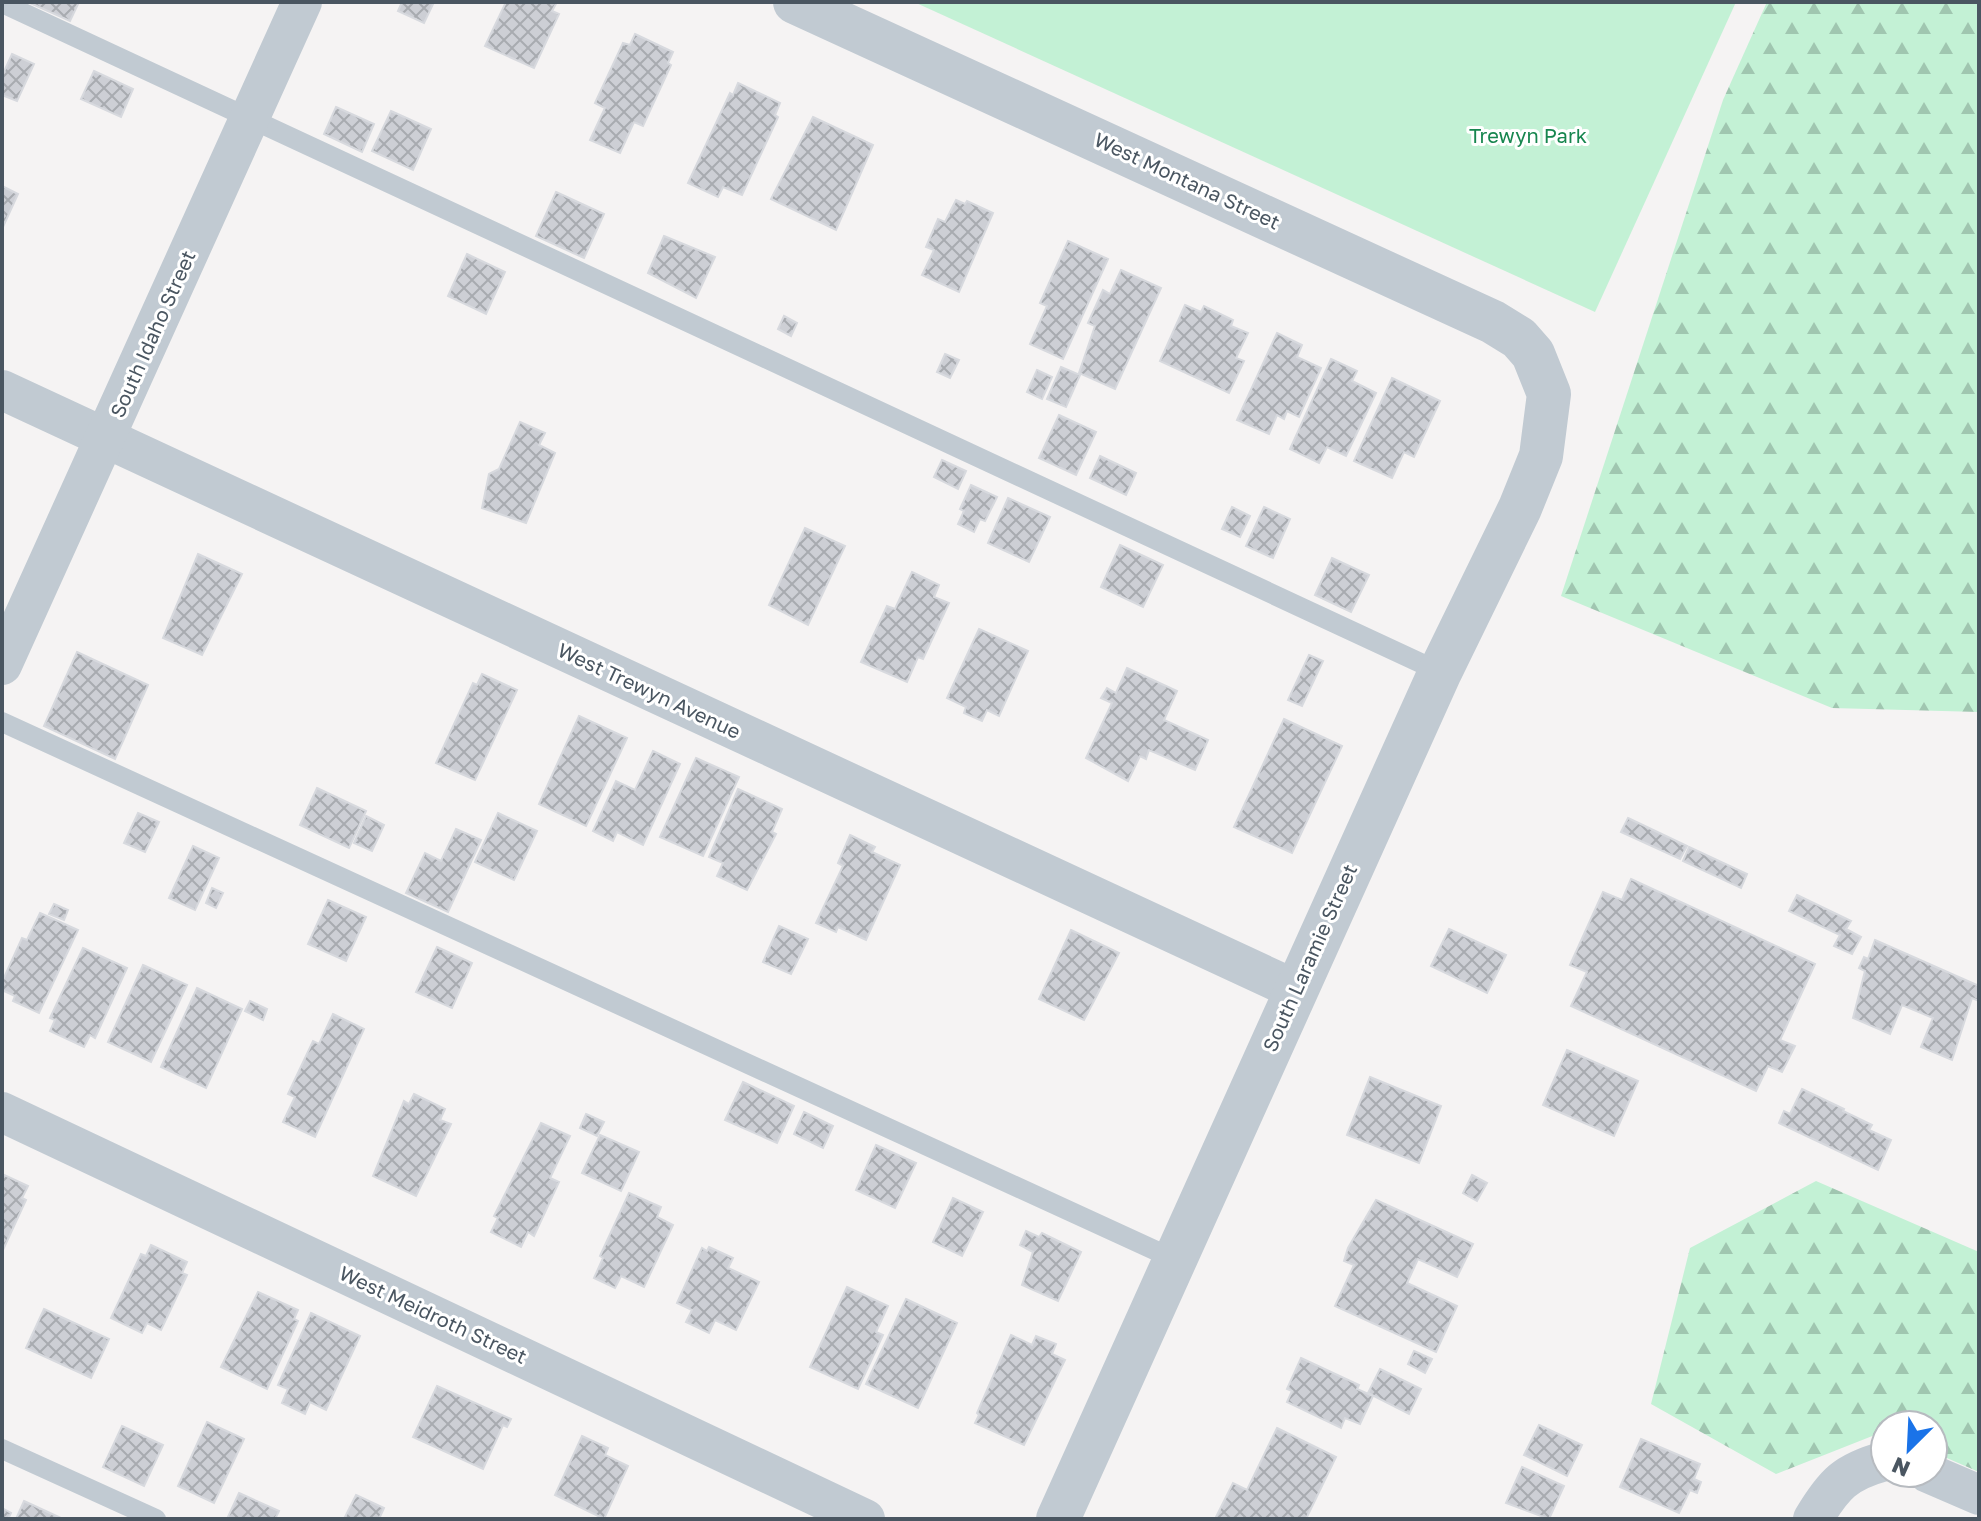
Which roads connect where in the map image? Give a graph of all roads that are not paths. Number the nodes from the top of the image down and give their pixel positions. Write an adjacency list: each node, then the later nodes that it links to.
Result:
1 (302, 2): 4 (street, South Idaho Street)
2 (795, 2): 6 (street, West Montana Street)
3 (2, 3): 4 (lane)
4 (250, 116): 7 (street, South Idaho Street); 9 (lane)
5 (2, 390): 7 (street, West Trewyn Avenue)
6 (1549, 394): 9 (street, South Laramie Street)
7 (105, 439): 8 (street, South Idaho Street); 11 (street, West Trewyn Avenue)
8 (2, 665)
9 (1440, 672): 11 (street, South Laramie Street)
10 (2, 722): 13 (lane)
11 (1296, 990): 13 (street, South Laramie Street)
12 (2, 1112): 19 (street, West Meidroth Street)
13 (1174, 1259): 20 (street, South Laramie Street)
14 (2, 1449): 18 (lane)
15 (1869, 1465): 21 (street)
16 (1949, 1482): 17 (street)
17 (1979, 1495)
18 (156, 1519)
19 (865, 1519)
20 (1058, 1519)
21 (1813, 1519)

